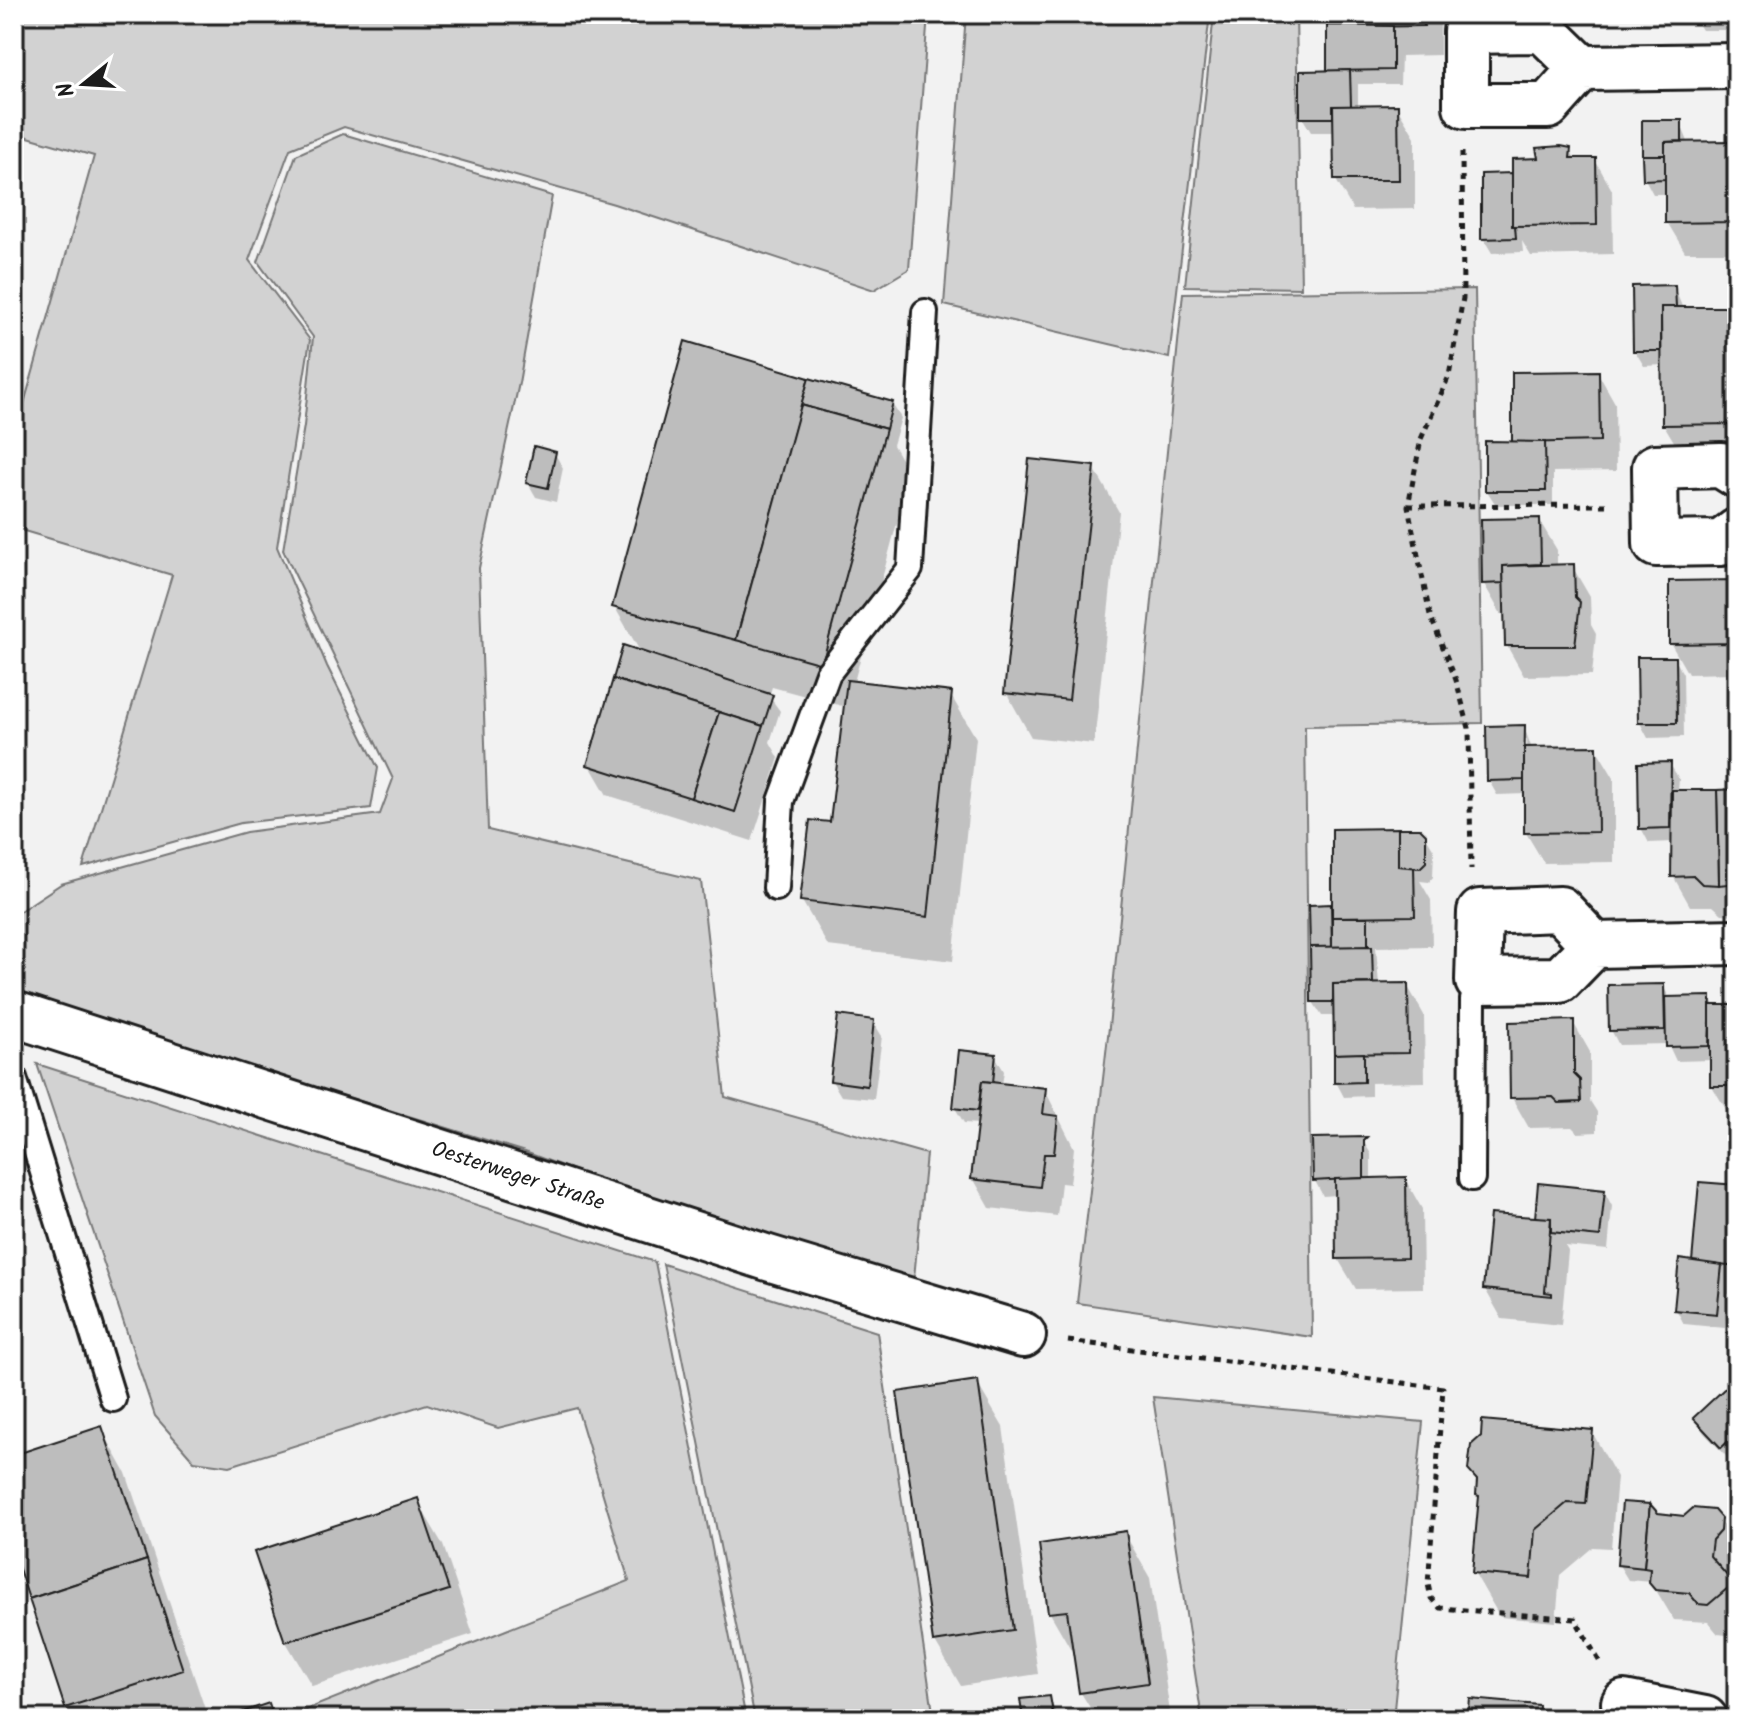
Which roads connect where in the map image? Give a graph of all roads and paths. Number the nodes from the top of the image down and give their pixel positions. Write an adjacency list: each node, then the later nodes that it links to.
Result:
1 (1737, 66): 2 (street)
2 (1582, 68): 3 (street); 3 (street)
3 (1466, 106): 7 (path)
4 (925, 312): 9 (lane)
5 (1737, 475): 6 (street)
6 (1656, 504): 7 (path); 8 (street)
7 (1408, 506): 10 (path)
8 (1737, 531)
9 (776, 888)
10 (1480, 912): 12 (street); 13 (street)
11 (1737, 942): 12 (street)
12 (1594, 945): 13 (street)
13 (1478, 981): 16 (lane)
14 (14, 1014): 17 (street, Oesterweger Straße)
15 (14, 1078): 18 (lane)
16 (1472, 1178)
17 (1023, 1335): 19 (path)
18 (113, 1399)
19 (1624, 1703): 20 (street)
20 (1705, 1719)

